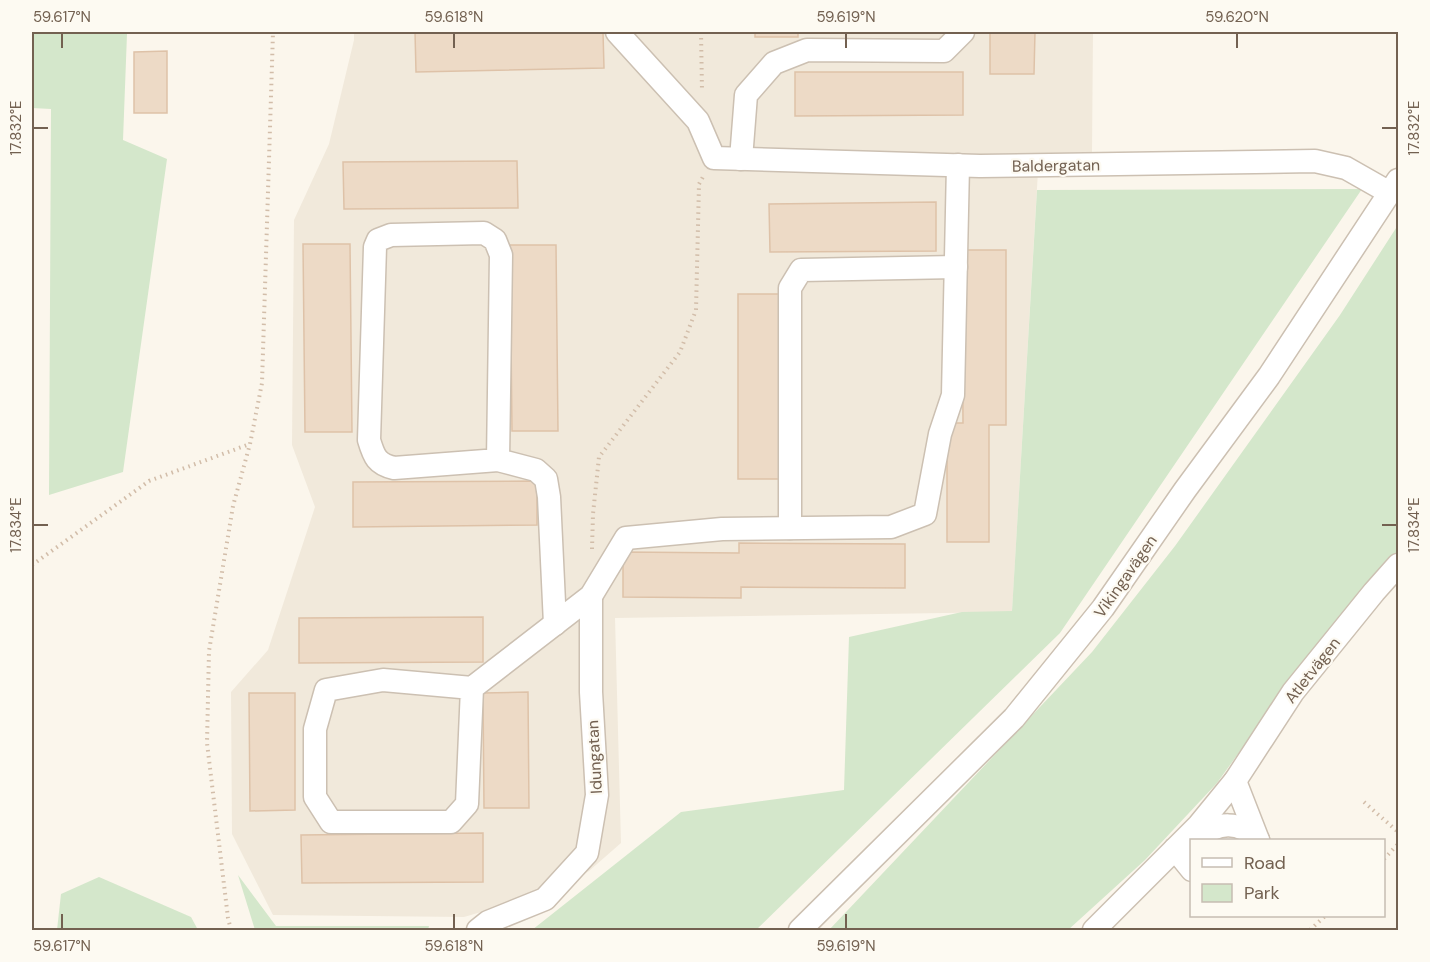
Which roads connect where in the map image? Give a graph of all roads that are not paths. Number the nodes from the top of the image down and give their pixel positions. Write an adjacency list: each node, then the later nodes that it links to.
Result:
1 (617, 32): 4 (street, Baldergatan)
2 (963, 32): 3 (street)
3 (807, 41): 4 (street)
4 (741, 159): 5 (street, Baldergatan)
5 (958, 165): 6 (street, Baldergatan); 7 (street)
6 (1394, 186): 21 (street, Vikingavägen)
7 (956, 267): 9 (street); 9 (street)
8 (498, 460): 8 (street); 12 (street)
9 (790, 528): 11 (street)
10 (1398, 565): 14 (street, Atletvägen)
11 (591, 596): 12 (street); 20 (street, Idungatan)
12 (555, 624): 13 (street)
13 (472, 688): 13 (street)
14 (1235, 781): 17 (street); 18 (street, Atletvägen)
15 (1200, 839): 16 (street)
16 (1257, 839)
17 (1258, 839)
18 (1175, 849): 19 (street); 22 (street, Atletvägen)
19 (1190, 869)
20 (478, 930)
21 (800, 930)
22 (1094, 930)

